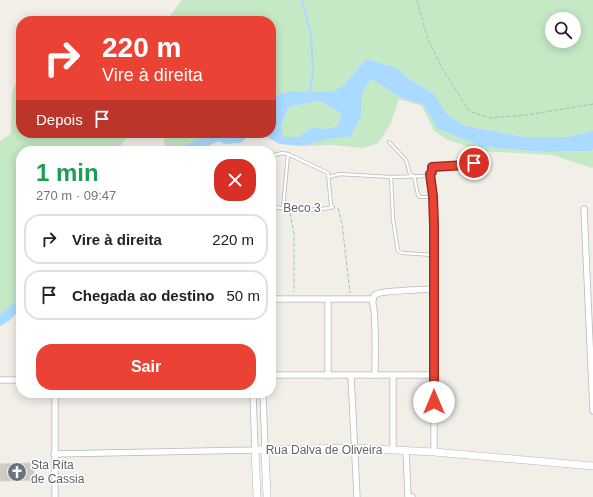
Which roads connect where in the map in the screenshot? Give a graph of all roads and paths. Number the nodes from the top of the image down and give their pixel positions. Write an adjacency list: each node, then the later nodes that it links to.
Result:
1 (417, 0): 2 (path)
2 (593, 104)
3 (389, 142): 7 (lane)
4 (288, 154): 5 (lane); 9 (lane); 14 (lane)
5 (276, 155)
6 (478, 158): 8 (street)
7 (414, 176): 8 (lane); 10 (lane); 11 (lane)
8 (430, 176): 11 (street)
9 (329, 177): 10 (lane); 13 (lane)
10 (391, 177): 19 (lane)
11 (433, 196): 19 (street)
12 (276, 207): 14 (lane, Beco 3)
13 (334, 207): 15 (lane, Beco 3); 25 (path)
14 (284, 208): 15 (lane, Beco 3)
15 (289, 209): 22 (path)
16 (584, 209): 17 (street)
17 (585, 241): 18 (street); 37 (street)
18 (593, 241)
19 (434, 255): 20 (street)
20 (434, 289): 23 (street); 29 (street)
21 (276, 299): 22 (street)
22 (294, 299): 24 (street)
23 (373, 299): 25 (street); 27 (street)
24 (328, 300): 25 (street); 30 (street)
25 (351, 300)
26 (276, 375): 30 (street)
27 (375, 375): 28 (street); 31 (street)
28 (393, 375): 29 (street); 42 (street)
29 (434, 375): 44 (street)
30 (328, 376): 31 (street)
31 (351, 376): 39 (street)
32 (0, 380): 33 (street)
33 (16, 380)
34 (55, 398): 45 (street)
35 (253, 398): 40 (street)
36 (263, 398): 41 (street)
37 (593, 404): 38 (street)
38 (593, 411)
39 (354, 448): 41 (street, Rua Dalva de Oliveira); 42 (street, Rua Dalva de Oliveira); 50 (street)
40 (255, 450): 41 (street, Rua Dalva de Oliveira); 45 (street, Rua Dalva de Oliveira); 48 (street)
41 (265, 450): 49 (street)
42 (393, 450): 43 (street, Rua Dalva de Oliveira)
43 (406, 450): 44 (street, Rua Dalva de Oliveira); 51 (street)
44 (434, 452): 46 (street, Rua Dalva de Oliveira)
45 (54, 454): 47 (street)
46 (593, 466)
47 (55, 497)
48 (257, 497)
49 (267, 497)
50 (357, 497)
51 (412, 497)

